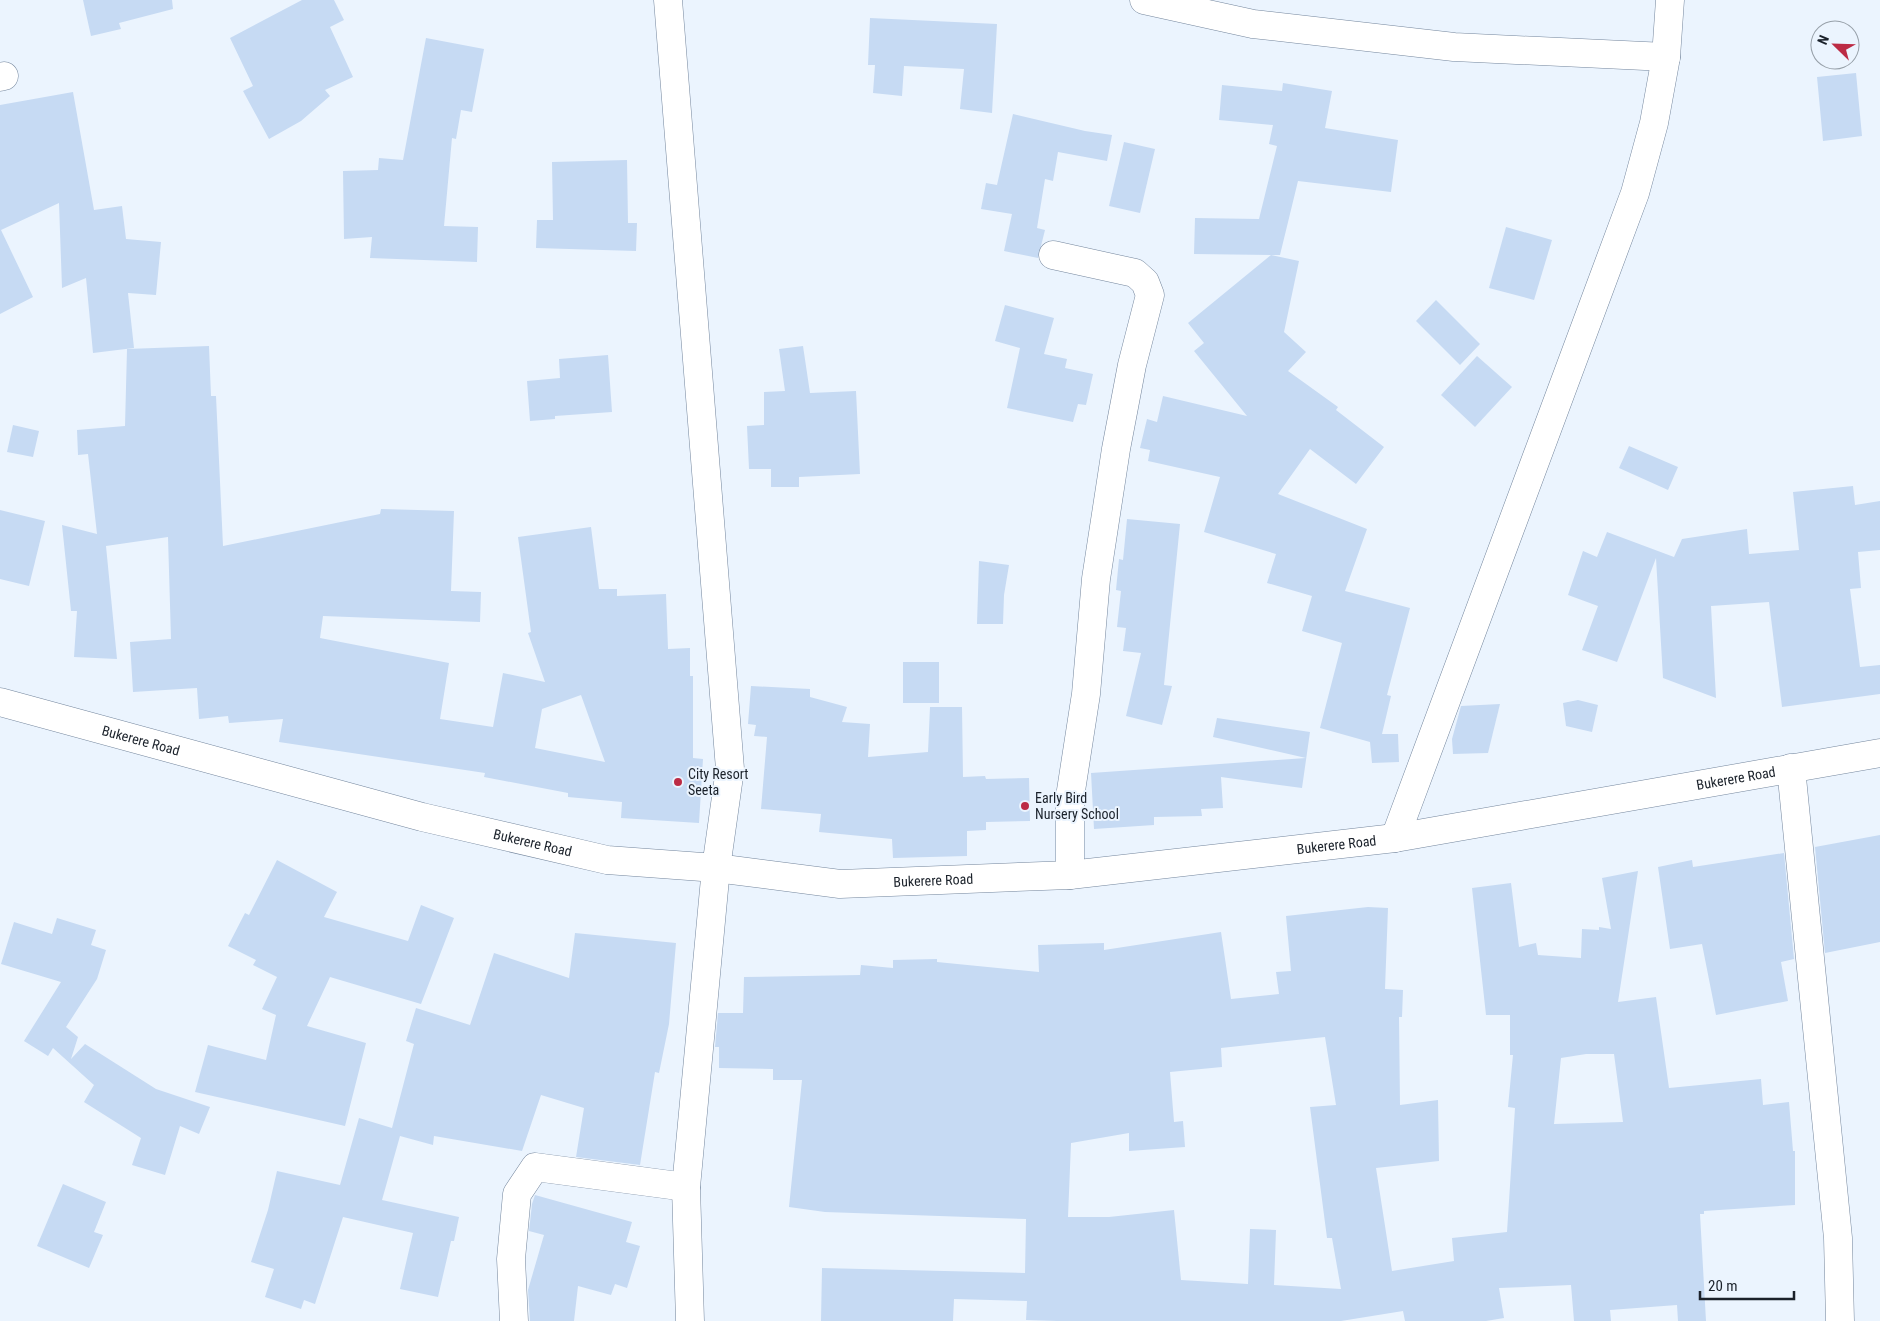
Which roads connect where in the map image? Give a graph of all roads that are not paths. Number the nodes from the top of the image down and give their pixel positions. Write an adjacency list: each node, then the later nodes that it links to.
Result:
1 (668, 0): 10 (street)
2 (1144, 0): 4 (street)
3 (1670, 0): 4 (street)
4 (1666, 57): 9 (street)
5 (1053, 255): 11 (street)
6 (0, 702): 10 (street, Bukerere Road)
7 (1880, 753): 8 (street, Bukerere Road)
8 (1791, 768): 9 (street, Bukerere Road); 15 (street)
9 (1395, 838): 11 (street, Bukerere Road)
10 (716, 868): 11 (street, Bukerere Road); 12 (street)
11 (1070, 875)
12 (686, 1186): 13 (street); 14 (street)
13 (514, 1321)
14 (690, 1321)
15 (1840, 1321)

